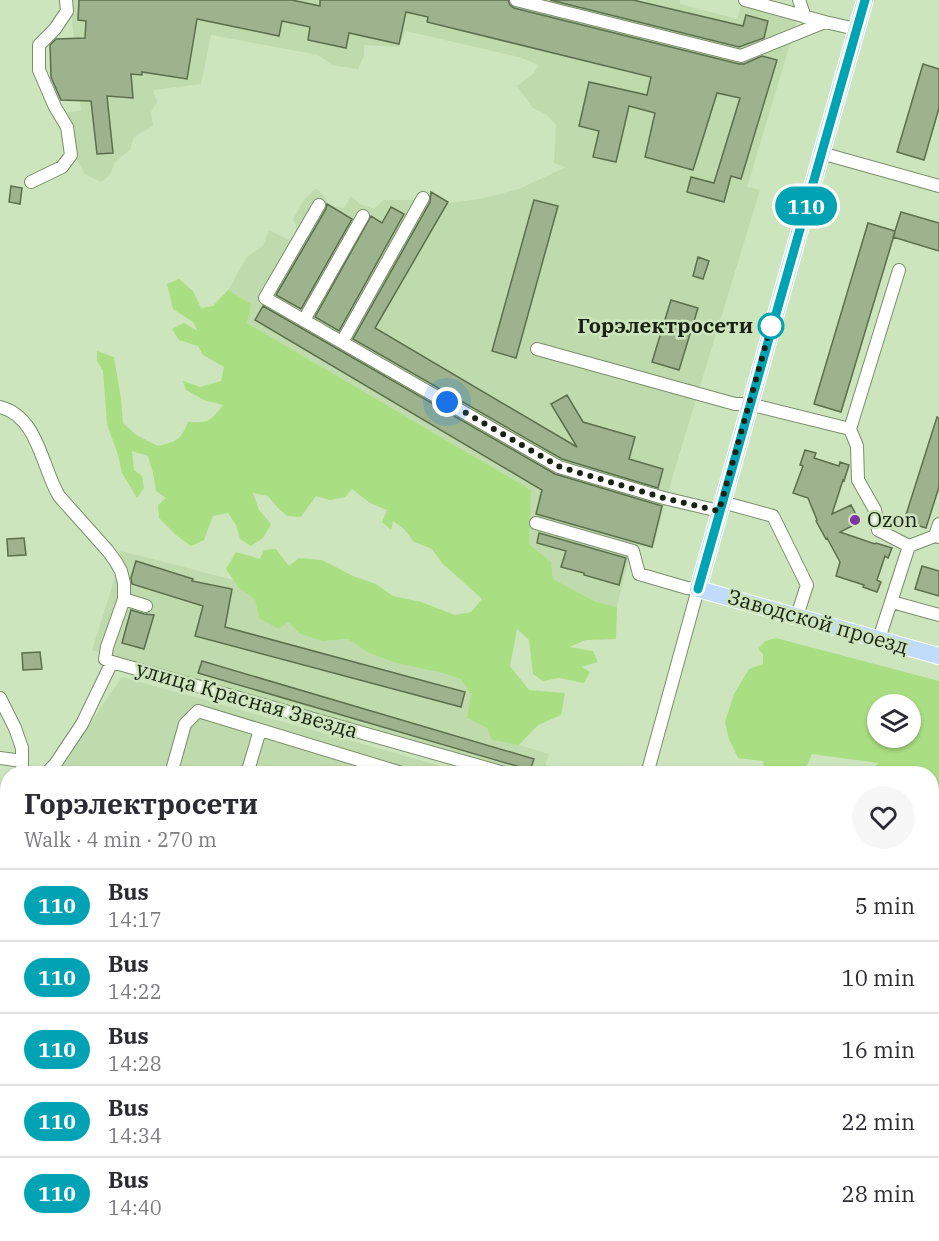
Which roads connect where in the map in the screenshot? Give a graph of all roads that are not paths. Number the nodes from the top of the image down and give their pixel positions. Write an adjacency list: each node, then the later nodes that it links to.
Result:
1 (66, 0): 11 (street)
2 (516, 0): 8 (street)
3 (745, 0): 7 (street)
4 (799, 0): 7 (street)
5 (804, 0): 7 (street)
6 (865, 0): 9 (main road)
7 (805, 17): 8 (street)
8 (825, 22): 9 (street)
9 (856, 29): 10 (main road)
10 (821, 153): 12 (street); 20 (main road)
11 (31, 182)
12 (939, 186)
13 (423, 198): 18 (street)
14 (319, 205): 17 (street)
15 (363, 216): 17 (street)
16 (899, 270): 22 (street)
17 (304, 320): 18 (street)
18 (342, 342): 23 (street)
19 (537, 349): 20 (street)
20 (749, 404): 22 (street); 23 (main road)
21 (0, 407): 28 (street)
22 (850, 429): 26 (street)
23 (721, 506): 27 (main road); 32 (street)
24 (536, 523): 27 (street)
25 (938, 532): 26 (street)
26 (909, 546): 29 (street)
27 (698, 589): 32 (main road, Заводской проезд); 46 (street)
28 (124, 599): 30 (street); 35 (street)
29 (892, 602): 31 (street); 33 (street)
30 (146, 606)
31 (939, 615)
32 (797, 616): 33 (main road, Заводской проезд)
33 (879, 639): 34 (main road, Заводской проезд)
34 (939, 656)
35 (112, 662): 41 (street, улица Красная Звезда); 45 (street, улица Красная Звезда)
36 (0, 698): 39 (street)
37 (260, 730): 42 (street); 43 (street); 44 (street)
38 (0, 758): 39 (street)
39 (22, 761): 40 (street)
40 (22, 766)
41 (53, 766)
42 (173, 766)
43 (249, 766)
44 (379, 766)
45 (480, 766)
46 (648, 766)

